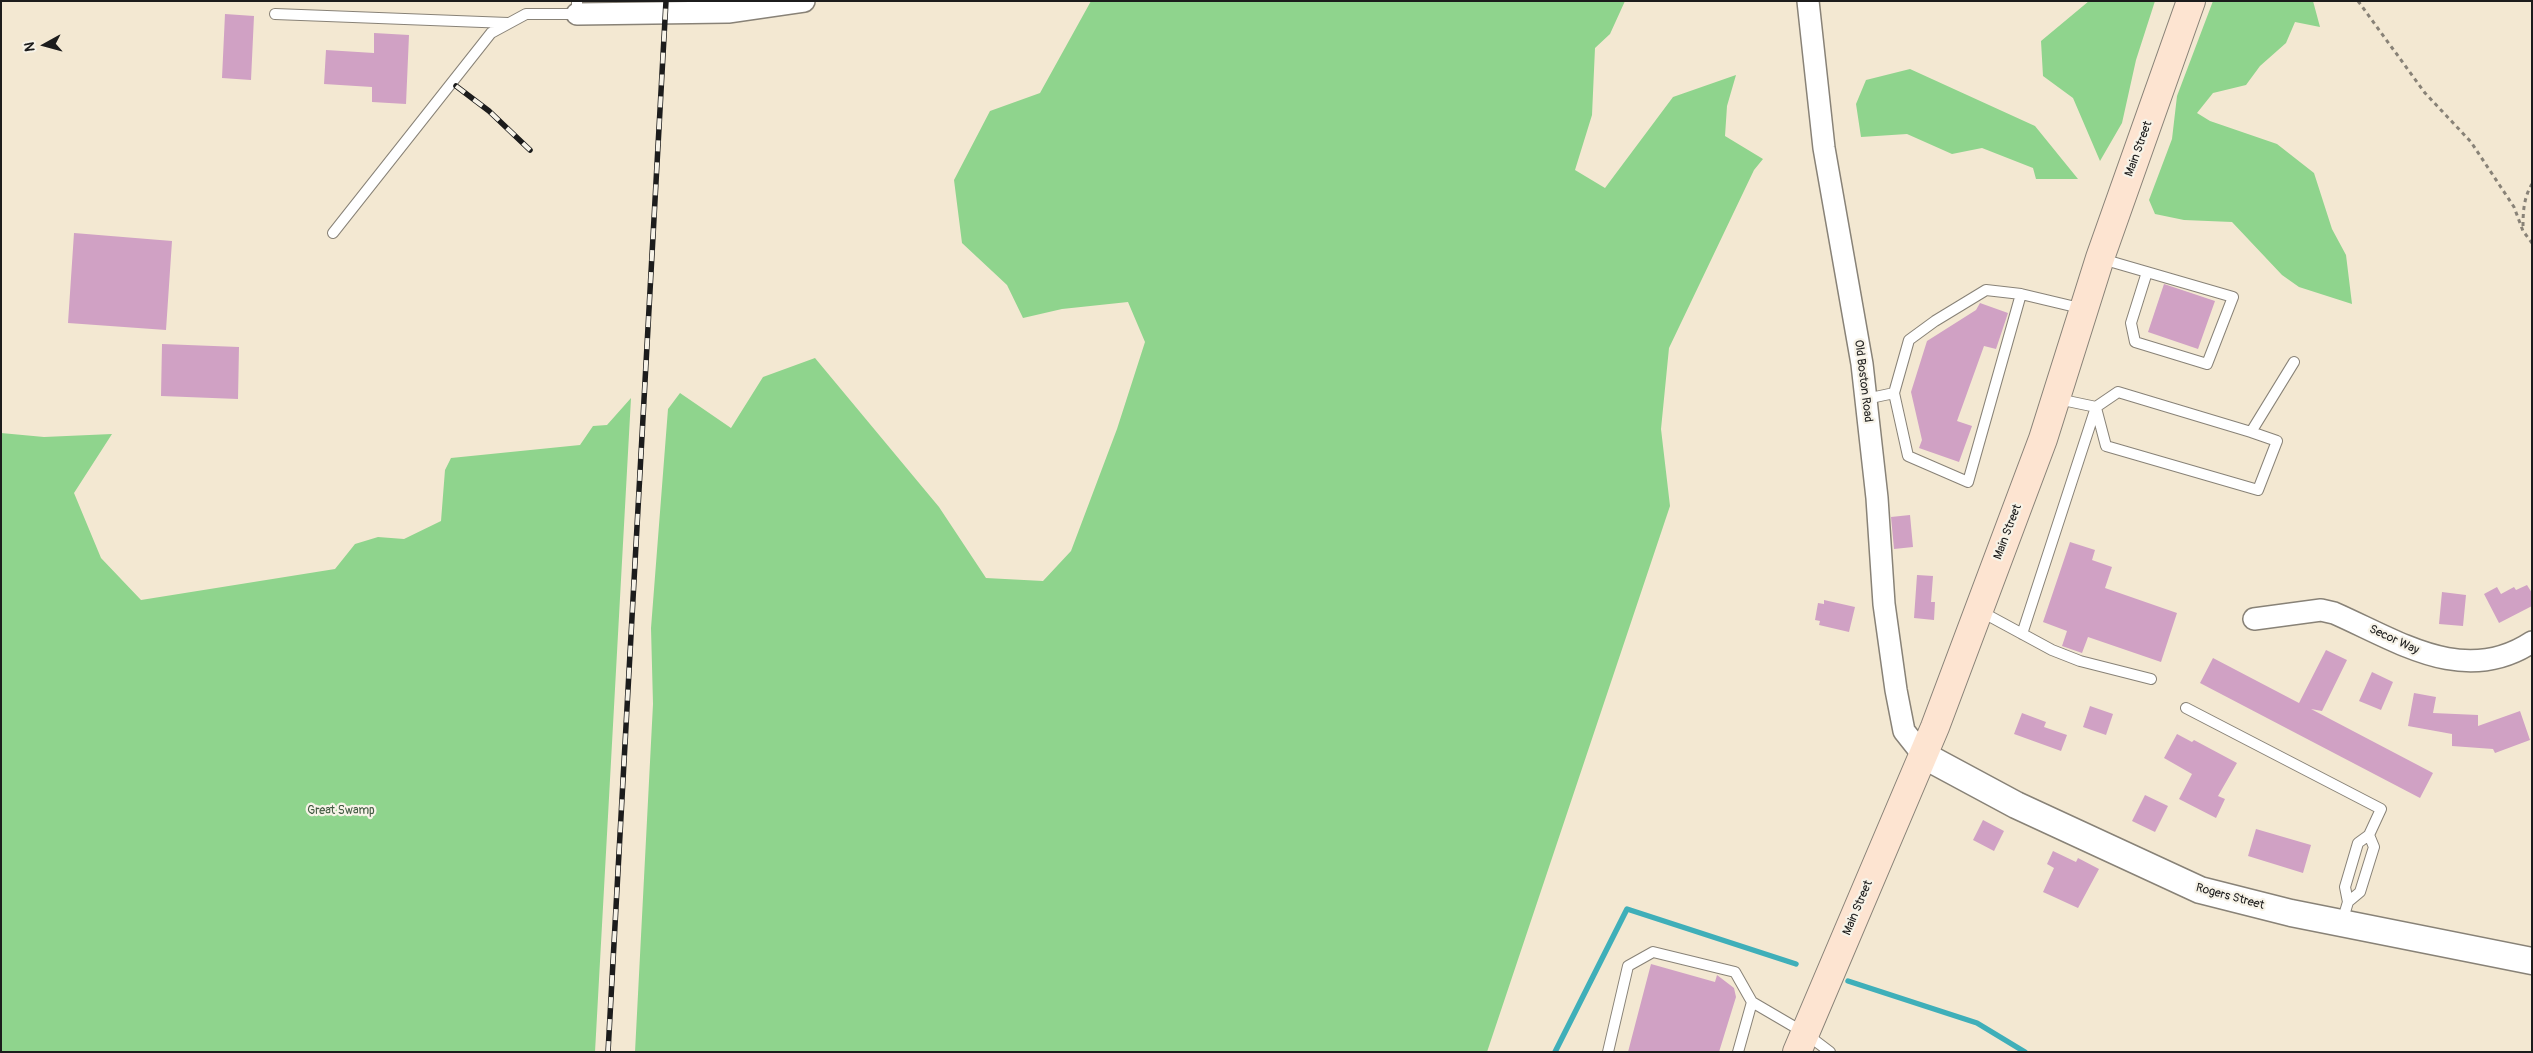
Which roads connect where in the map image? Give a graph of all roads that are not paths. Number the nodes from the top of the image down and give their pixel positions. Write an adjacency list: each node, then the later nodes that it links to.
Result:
1 (804, 1): 4 (street)
2 (1808, 1): 15 (street, Old Boston Road)
3 (2191, 1): 8 (main road, Main Street)
4 (577, 8): 6 (lane)
5 (275, 14): 6 (lane)
6 (509, 23): 7 (lane)
7 (333, 233)
8 (2100, 258): 9 (lane); 11 (main road, Main Street)
9 (2147, 272): 9 (lane)
10 (2021, 294): 11 (lane); 13 (lane); 13 (lane)
11 (2084, 309): 14 (main road, Main Street)
12 (2294, 362): 17 (lane)
13 (1894, 393): 15 (lane)
14 (2056, 398): 16 (lane); 18 (main road, Main Street)
15 (1866, 399): 24 (street, Old Boston Road)
16 (2096, 407): 17 (lane); 17 (lane); 20 (lane)
17 (2251, 432)
18 (1979, 610): 20 (lane); 24 (main road, Main Street)
19 (2254, 619): 21 (street, Secor Way)
20 (2022, 634): 22 (lane)
21 (2532, 642)
22 (2151, 679)
23 (2186, 708): 25 (lane)
24 (1923, 755): 26 (street, Rogers Street); 29 (main road, Main Street)
25 (2369, 835): 26 (lane); 26 (lane)
26 (2345, 912): 27 (street, Rogers Street)
27 (2532, 960)
28 (1752, 1002): 29 (lane); 30 (lane); 31 (lane)
29 (1801, 1042): 32 (lane)
30 (1608, 1052)
31 (1738, 1052)
32 (1830, 1052)

